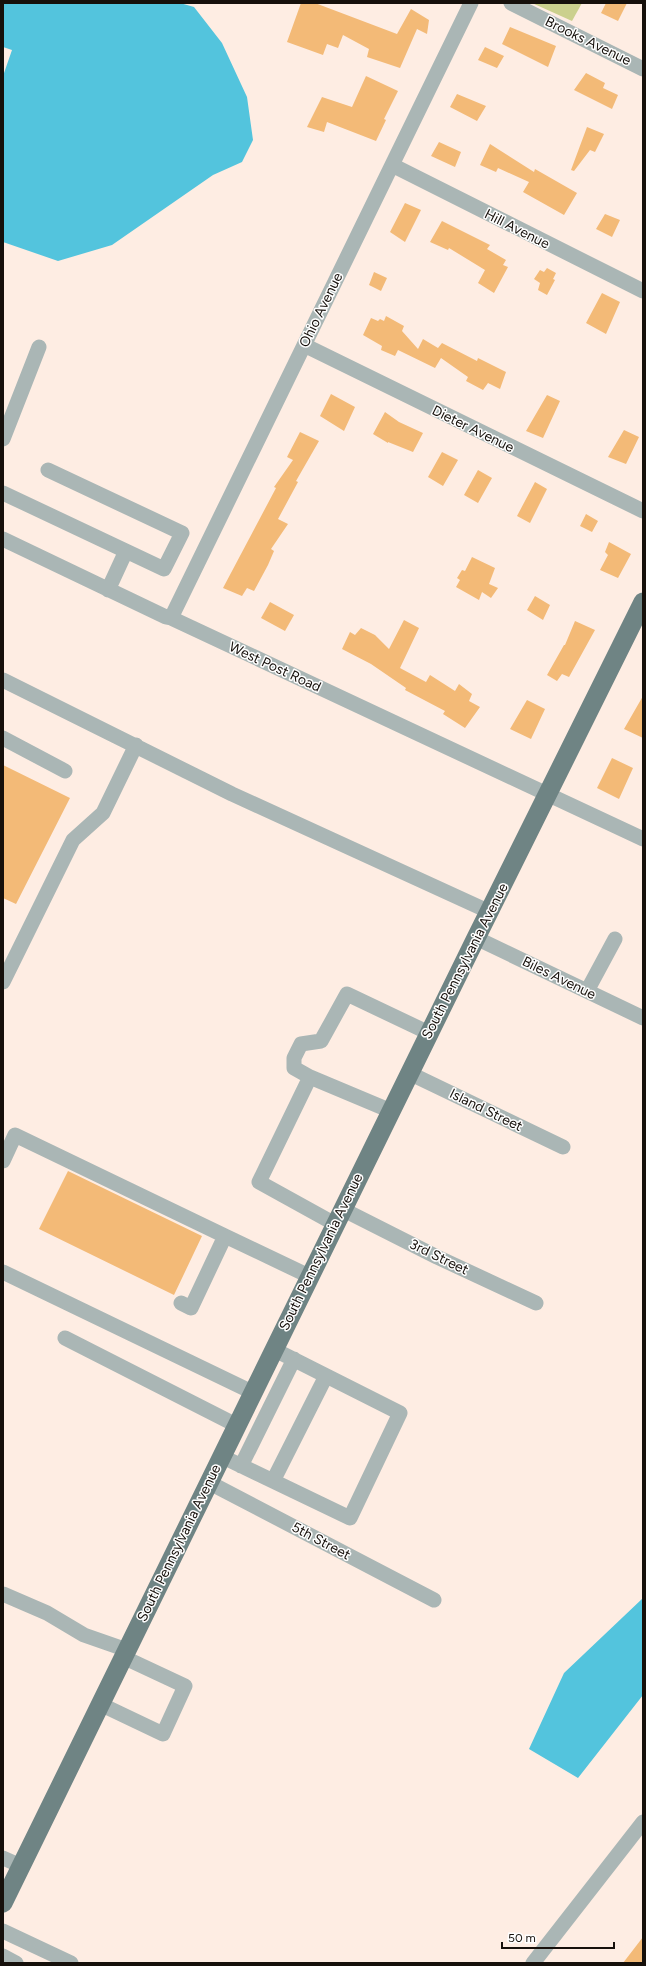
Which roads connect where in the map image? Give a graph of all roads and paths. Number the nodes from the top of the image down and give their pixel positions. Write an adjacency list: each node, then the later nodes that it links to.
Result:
1 (471, 3): 4 (street, Ohio Avenue)
2 (511, 3): 3 (street, Brooks Avenue)
3 (643, 69)
4 (392, 165): 5 (street, Hill Avenue); 6 (street, Ohio Avenue)
5 (643, 291)
6 (304, 345): 11 (street, Dieter Avenue); 16 (street, Ohio Avenue)
7 (39, 347): 8 (street)
8 (3, 439)
9 (48, 470): 13 (street)
10 (3, 493): 13 (street)
11 (643, 511)
12 (3, 538): 14 (street, West Post Road)
13 (126, 551): 14 (street)
14 (108, 590): 16 (street, West Post Road)
15 (642, 606): 21 (main road, South Pennsylvania Avenue)
16 (171, 618): 21 (street, West Post Road)
17 (3, 680): 19 (street)
18 (3, 738): 20 (street)
19 (136, 746): 23 (street); 26 (street)
20 (65, 771)
21 (547, 793): 22 (street, West Post Road); 23 (main road, South Pennsylvania Avenue)
22 (643, 839)
23 (490, 912): 24 (main road, South Pennsylvania Avenue)
24 (476, 938): 27 (street, Biles Avenue); 29 (main road, South Pennsylvania Avenue)
25 (615, 939): 27 (street)
26 (3, 982)
27 (586, 991): 28 (street, Biles Avenue)
28 (643, 1018)
29 (429, 1033): 30 (main road, South Pennsylvania Avenue); 31 (street)
30 (409, 1073): 32 (main road, South Pennsylvania Avenue); 33 (street, Island Street)
31 (310, 1077): 32 (street); 35 (street, 3rd Street)
32 (391, 1111): 35 (main road, South Pennsylvania Avenue)
33 (563, 1147)
34 (3, 1161): 36 (street)
35 (339, 1216): 38 (main road, South Pennsylvania Avenue); 40 (street, 3rd Street)
36 (225, 1236): 38 (street); 39 (street)
37 (3, 1272): 45 (street)
38 (309, 1276): 42 (main road, South Pennsylvania Avenue)
39 (181, 1303)
40 (536, 1303)
41 (65, 1338): 46 (street)
42 (273, 1349): 43 (street); 45 (main road, South Pennsylvania Avenue)
43 (294, 1359): 44 (street); 48 (street)
44 (326, 1376): 49 (street); 49 (street)
45 (252, 1392): 46 (main road, South Pennsylvania Avenue)
46 (236, 1425): 47 (main road, South Pennsylvania Avenue)
47 (221, 1456): 48 (street); 50 (main road, South Pennsylvania Avenue)
48 (241, 1466): 49 (street)
49 (274, 1481)
50 (208, 1482): 52 (street, 5th Street); 53 (main road, South Pennsylvania Avenue)
51 (3, 1594): 53 (street)
52 (434, 1600)
53 (125, 1653): 54 (main road, South Pennsylvania Avenue); 54 (street)
54 (100, 1704): 57 (main road, South Pennsylvania Avenue)
55 (643, 1822): 63 (street)
56 (3, 1858): 57 (street)
57 (21, 1866): 58 (main road, South Pennsylvania Avenue)
58 (3, 1903)
59 (3, 1931): 62 (street)
60 (3, 1956): 61 (street)
61 (16, 1963)
62 (71, 1963)
63 (533, 1963)

